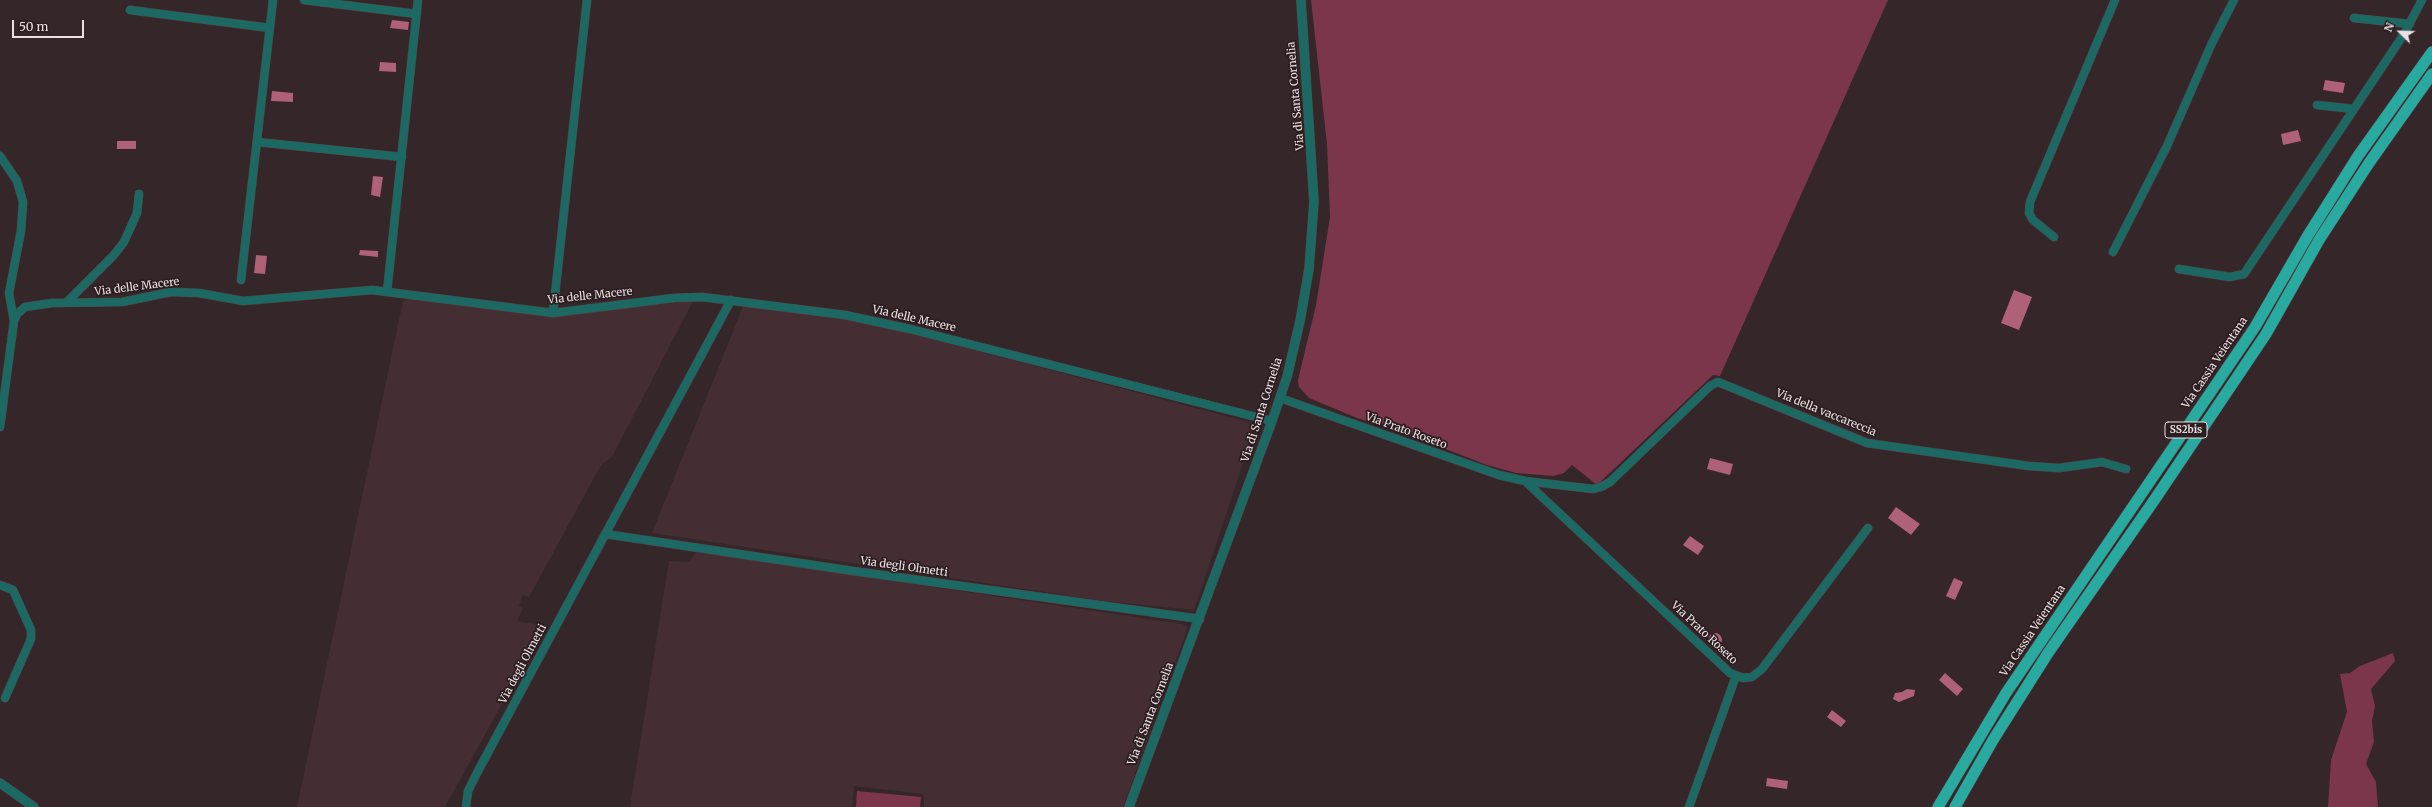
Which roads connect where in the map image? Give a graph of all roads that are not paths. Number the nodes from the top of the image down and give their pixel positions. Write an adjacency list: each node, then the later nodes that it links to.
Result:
1 (273, 0): 13 (street)
2 (304, 0): 10 (street)
3 (418, 0): 10 (street)
4 (587, 0): 29 (street)
5 (1301, 0): 31 (street, Via di Santa Cornelia)
6 (2115, 0): 22 (street)
7 (2234, 0): 23 (street)
8 (2422, 0): 12 (street)
9 (130, 10): 13 (street)
10 (417, 14): 20 (street)
11 (2354, 18): 12 (street)
12 (2410, 24): 17 (street)
13 (270, 28): 18 (street)
14 (2432, 52): 48 (highway, Via Cassia Veientana / SS2bis)
15 (2432, 74): 49 (highway, SS2bis)
16 (2317, 105): 17 (street)
17 (2354, 110): 24 (street)
18 (257, 142): 20 (street); 25 (street)
19 (0, 156): 30 (street)
20 (402, 157): 26 (street)
21 (139, 194): 28 (street)
22 (2054, 237)
23 (2113, 252)
24 (2178, 270)
25 (242, 280)
26 (388, 292): 28 (street, Via delle Macere); 29 (street, Via delle Macere)
27 (731, 300): 29 (street, Via delle Macere); 32 (street, Via delle Macere); 38 (street, Via degli Olmetti)
28 (67, 302): 30 (street, Via delle Macere)
29 (553, 313)
30 (14, 321): 33 (street)
31 (1280, 398): 32 (street, Via di Santa Cornelia); 35 (street, Via Prato Roseto)
32 (1272, 421): 40 (street, Via di Santa Cornelia)
33 (0, 428)
34 (2126, 469): 36 (street, Via della vaccareccia)
35 (1525, 481): 36 (street, Via Prato Roseto); 41 (street, Via Prato Roseto)
36 (1583, 487)
37 (1868, 528): 41 (street, Via Prato Roseto)
38 (605, 534): 40 (street, Via degli Olmetti); 45 (street, Via degli Olmetti)
39 (0, 585): 42 (street)
40 (1200, 619): 46 (street, Via di Santa Cornelia)
41 (1736, 676): 47 (street)
42 (5, 698)
43 (0, 783): 44 (street)
44 (34, 807)
45 (466, 807)
46 (1129, 807)
47 (1689, 807)
48 (1938, 807)
49 (1955, 807)

